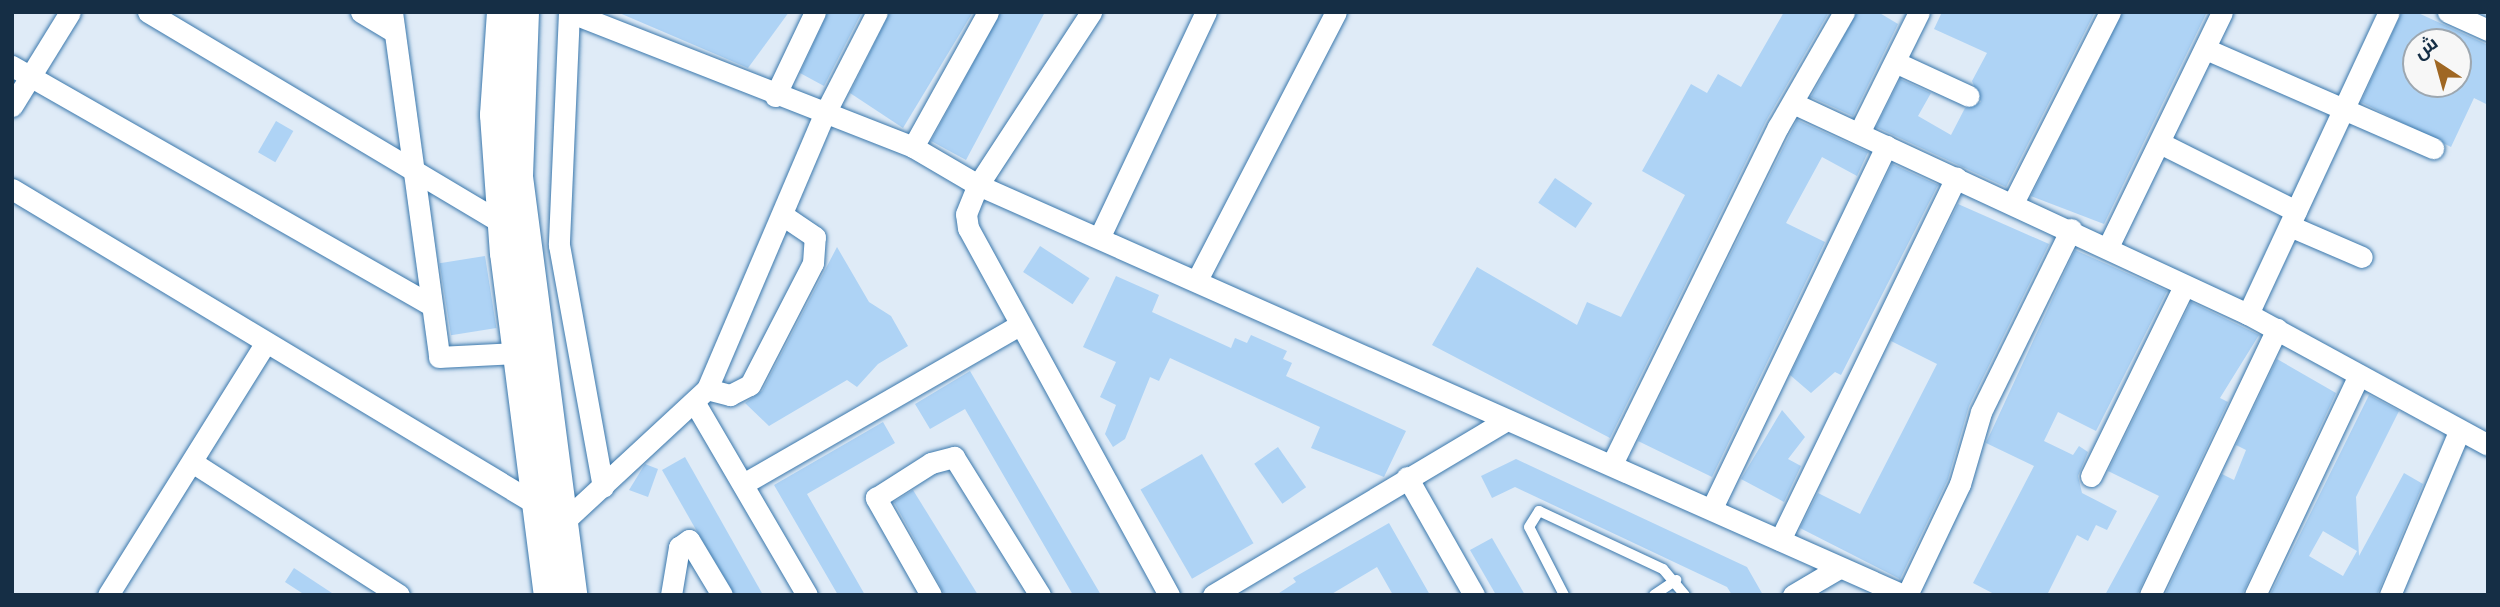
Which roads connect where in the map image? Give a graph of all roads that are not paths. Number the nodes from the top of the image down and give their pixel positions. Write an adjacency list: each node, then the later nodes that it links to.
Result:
1 (70, 12): 23 (street)
2 (148, 12): 35 (street)
3 (361, 12): 19 (street)
4 (502, 12): 42 (main road)
5 (524, 12): 47 (main road)
6 (569, 12): 24 (street); 45 (street)
7 (814, 12): 24 (street)
8 (877, 12): 29 (street)
9 (988, 12): 32 (street)
10 (1091, 12): 37 (street)
11 (1206, 12): 44 (street)
12 (1336, 12): 49 (street)
13 (1844, 12): 26 (street)
14 (1919, 12): 22 (street)
15 (2110, 12): 39 (street)
16 (2222, 12): 21 (street)
17 (2389, 12): 28 (street)
18 (2448, 12): 20 (street)
19 (393, 22): 35 (street)
20 (2488, 30)
21 (2206, 49): 28 (street); 31 (street)
22 (1895, 62): 25 (street); 30 (street)
23 (21, 71): 27 (street); 51 (street)
24 (775, 96): 29 (street)
25 (1969, 96)
26 (1795, 104): 30 (street); 62 (street)
27 (12, 106)
28 (2344, 109): 34 (street); 41 (street)
29 (824, 116): 32 (street); 40 (street)
30 (1859, 133): 33 (street)
31 (2160, 143): 41 (street); 46 (street)
32 (913, 146): 37 (street)
33 (1886, 146): 36 (street); 69 (street)
34 (2433, 148)
35 (412, 170): 42 (street); 51 (street)
36 (1956, 177): 39 (street); 71 (street)
37 (978, 185): 44 (street); 53 (street)
38 (12, 189): 55 (street)
39 (2013, 203): 43 (street)
40 (784, 216): 58 (street); 58 (street)
41 (2293, 218): 48 (street); 52 (street)
42 (502, 223): 47 (main road)
43 (2071, 229): 46 (street); 91 (street)
44 (1100, 236): 49 (street)
45 (559, 245): 47 (street); 67 (street)
46 (2108, 247): 50 (street)
47 (515, 251): 56 (main road); 70 (main road)
48 (2362, 257)
49 (1196, 279): 59 (street)
50 (2184, 286): 52 (street); 64 (street)
51 (430, 304): 56 (street)
52 (2248, 314): 54 (street)
53 (1020, 325): 66 (street); 84 (street)
54 (2277, 329): 57 (street); 92 (street)
55 (267, 342): 63 (street); 68 (street)
56 (516, 353): 68 (main road)
57 (2359, 375): 60 (street); 93 (street)
58 (702, 397): 66 (street); 67 (street)
59 (1506, 420): 62 (street); 65 (street)
60 (2459, 432): 61 (street); 94 (street)
61 (2488, 445)
62 (1613, 461): 69 (street)
63 (192, 462): 74 (street); 75 (street)
64 (2091, 476)
65 (1407, 477): 85 (street); 86 (street)
66 (743, 484): 81 (street)
67 (603, 487): 70 (street)
68 (536, 504): 77 (main road)
69 (1712, 508): 71 (street)
70 (560, 525): 78 (main road)
71 (1780, 540): 72 (street)
72 (1839, 568): 90 (street); 91 (street)
73 (1676, 580): 87 (lane); 88 (lane); 89 (lane)
74 (367, 586): 76 (street)
75 (108, 595)
76 (399, 595)
77 (550, 595)
78 (572, 595)
79 (671, 595): 80 (street)
80 (722, 595)
81 (807, 595)
82 (931, 595): 83 (street)
83 (1040, 595)
84 (1169, 595)
85 (1213, 595)
86 (1474, 595)
87 (1564, 595)
88 (1654, 595)
89 (1685, 595)
90 (1793, 595)
91 (1905, 595)
92 (2150, 595)
93 (2255, 595)
94 (2390, 595)

